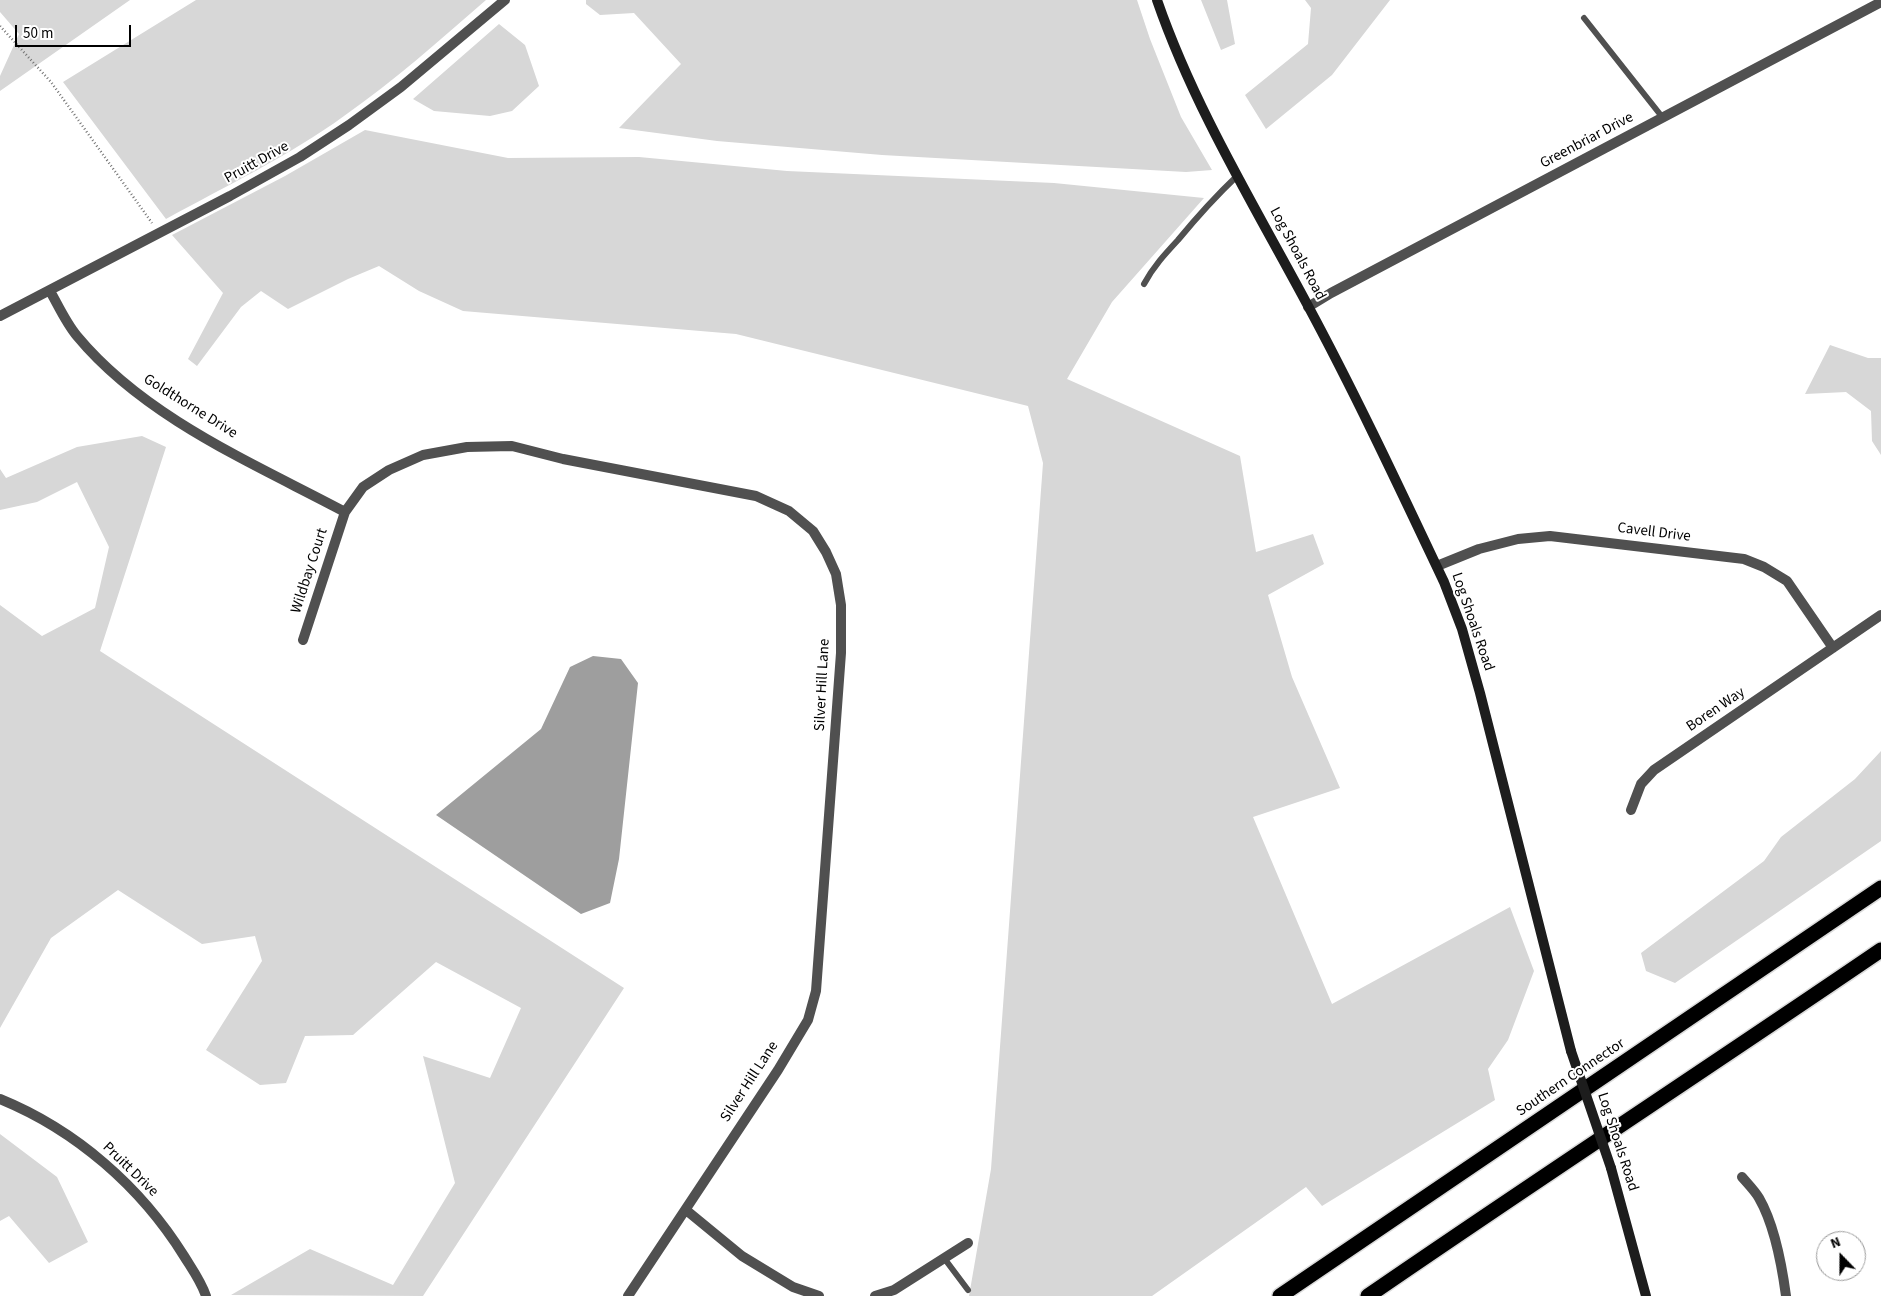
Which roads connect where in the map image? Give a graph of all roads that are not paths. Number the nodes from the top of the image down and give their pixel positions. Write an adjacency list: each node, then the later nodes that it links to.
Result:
1 (504, 0): 8 (street, Pruitt Drive)
2 (1157, 0): 6 (street, Log Shoals Road)
3 (1881, 2): 5 (street, Greenbriar Drive)
4 (1584, 18): 5 (lane)
5 (1663, 118): 9 (street, Greenbriar Drive)
6 (1237, 176): 7 (lane); 9 (street, Log Shoals Road)
7 (1144, 284)
8 (50, 290): 10 (street, Pruitt Drive); 11 (street, Goldthorne Drive)
9 (1308, 307): 12 (street, Log Shoals Road)
10 (0, 316)
11 (345, 512): 14 (street, Wildbay Court); 21 (street, Silver Hill Lane)
12 (1437, 566): 15 (street, Cavell Drive); 31 (street, Log Shoals Road, bridge)
13 (1881, 615): 15 (street, Boren Way)
14 (303, 640)
15 (1833, 648): 16 (street, Boren Way)
16 (1631, 810)
17 (1881, 888): 29 (highway, Southern Connector)
18 (1881, 950): 30 (highway)
19 (0, 1099): 25 (street, Pruitt Drive)
20 (1742, 1177): 32 (street)
21 (686, 1210): 26 (street, Silver Hill Lane); 27 (street)
22 (968, 1244): 23 (street)
23 (944, 1258): 24 (lane); 28 (street)
24 (968, 1290)
25 (206, 1296)
26 (628, 1296)
27 (819, 1296)
28 (875, 1296)
29 (1280, 1296)
30 (1368, 1296)
31 (1646, 1296)
32 (1786, 1296)

